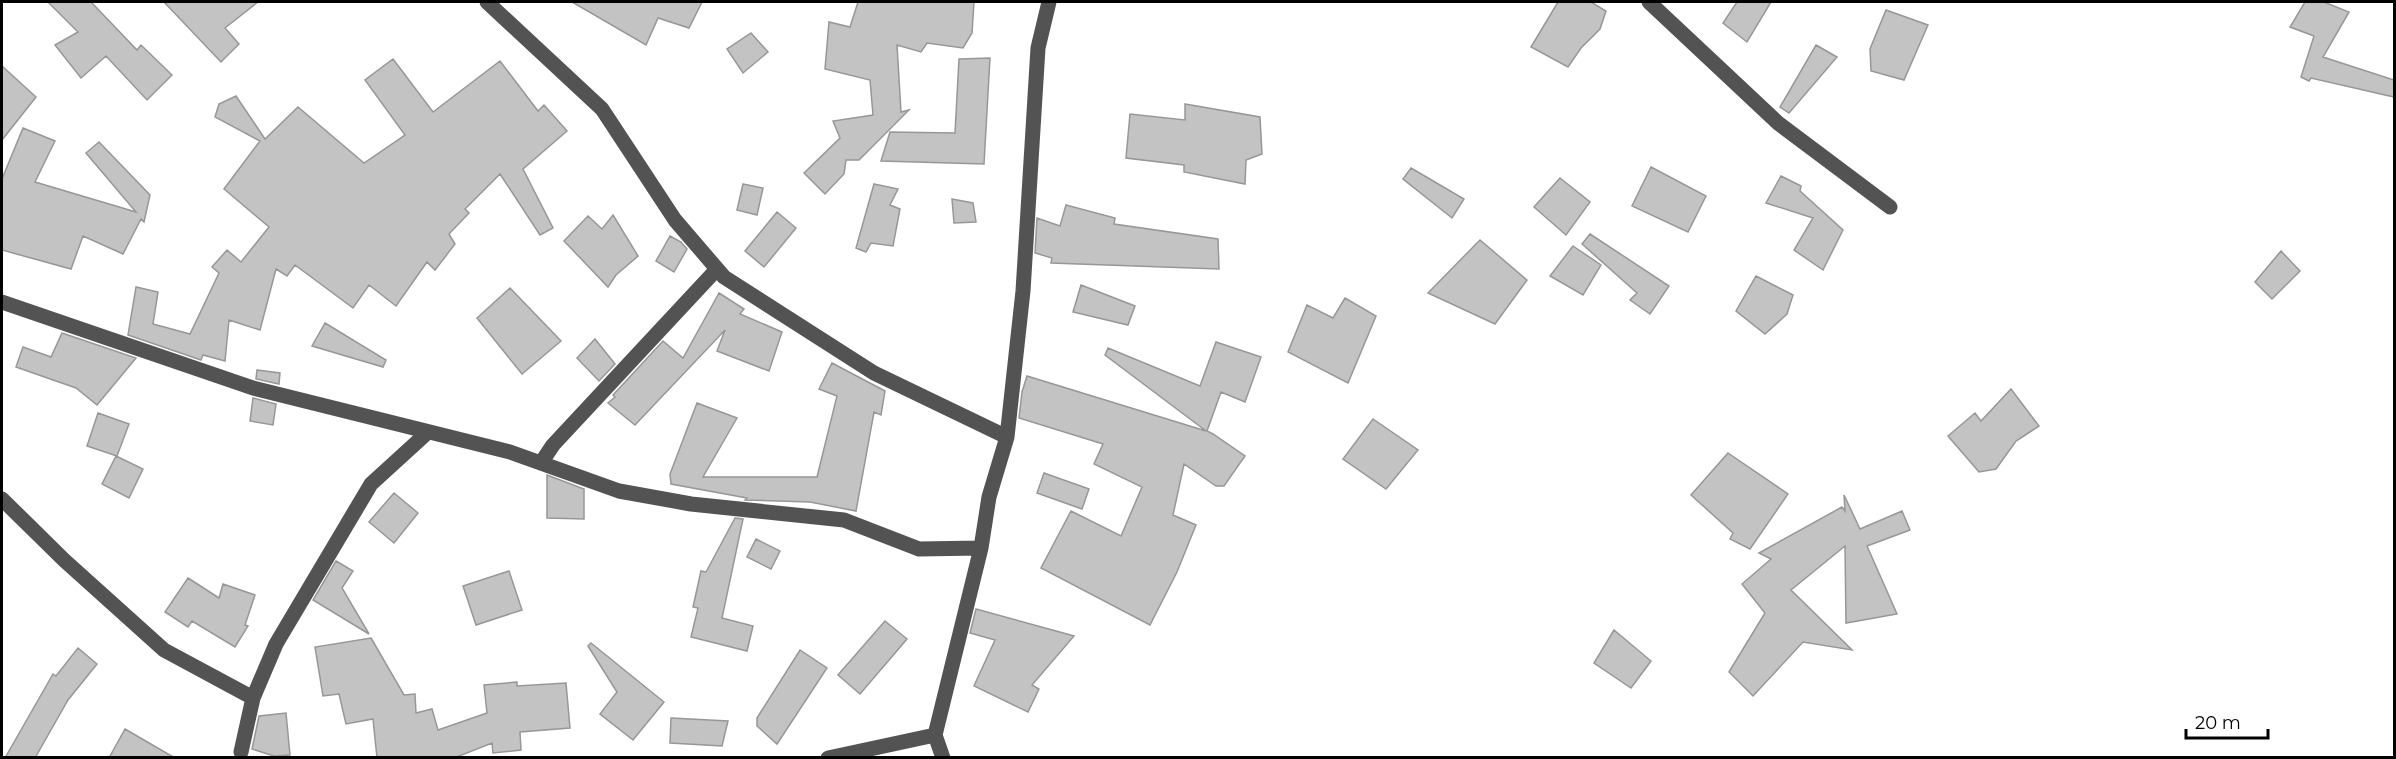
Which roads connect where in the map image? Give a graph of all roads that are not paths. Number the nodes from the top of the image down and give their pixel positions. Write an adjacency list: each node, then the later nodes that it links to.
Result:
1 (487, 2): 5 (street)
2 (1049, 2): 8 (street)
3 (1649, 2): 4 (street)
4 (1890, 207)
5 (717, 269): 8 (street); 9 (street)
6 (2, 302): 7 (street)
7 (428, 432): 9 (street); 12 (street)
8 (1007, 437): 11 (street)
9 (541, 463): 11 (street)
10 (2, 499): 12 (street)
11 (981, 548): 13 (street)
12 (253, 698): 14 (street)
13 (935, 735): 15 (street); 16 (street)
14 (241, 752)
15 (828, 758)
16 (943, 758)

